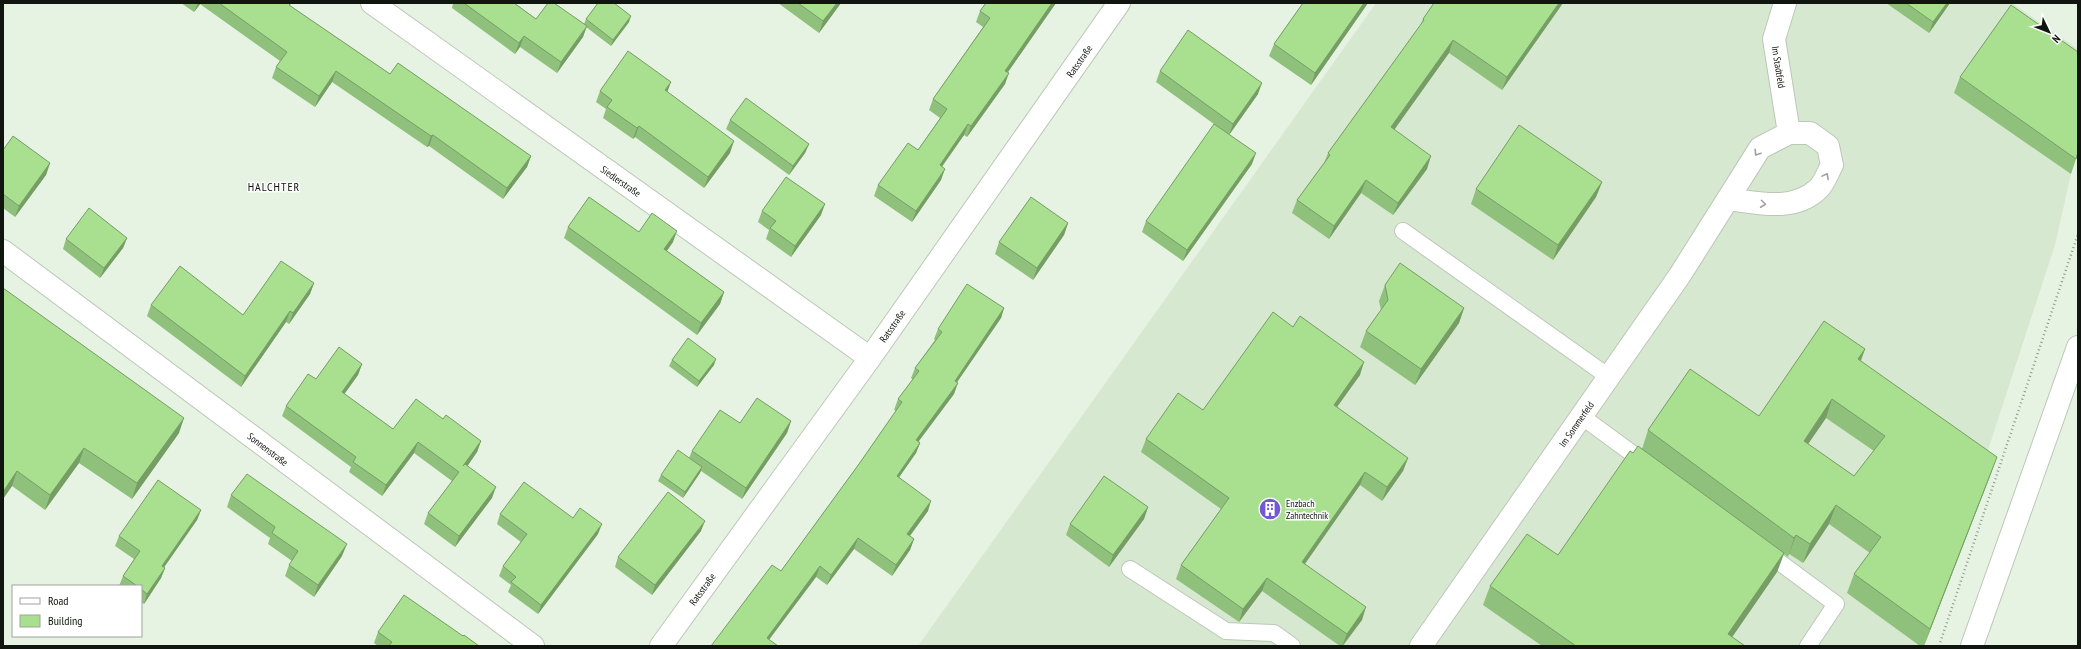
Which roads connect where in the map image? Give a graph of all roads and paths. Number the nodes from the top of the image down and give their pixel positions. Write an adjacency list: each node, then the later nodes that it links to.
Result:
1 (372, 3): 10 (street, Siedlerstraße)
2 (1119, 3): 10 (street, Ratsstraße)
3 (1785, 3): 4 (street, Im Stadtfeld)
4 (1789, 133): 5 (street, Im Sommerfeld, one-way to 5); 5 (street, Im Sommerfeld, one-way to 4)
5 (1728, 199): 11 (street, Im Sommerfeld)
6 (1403, 231): 11 (lane)
7 (2078, 234): 21 (path)
8 (3, 251): 16 (street, Sonnenstraße)
9 (2078, 347): 22 (street)
10 (870, 358): 17 (street, Ratsstraße)
11 (1609, 377): 12 (street, Im Sommerfeld)
12 (1582, 416): 13 (lane); 19 (street, Im Sommerfeld)
13 (1658, 472)
14 (1753, 543): 20 (lane)
15 (1130, 569): 18 (lane)
16 (533, 646)
17 (661, 646)
18 (1292, 646)
19 (1421, 646)
20 (1808, 646)
21 (1939, 646)
22 (1972, 646)

